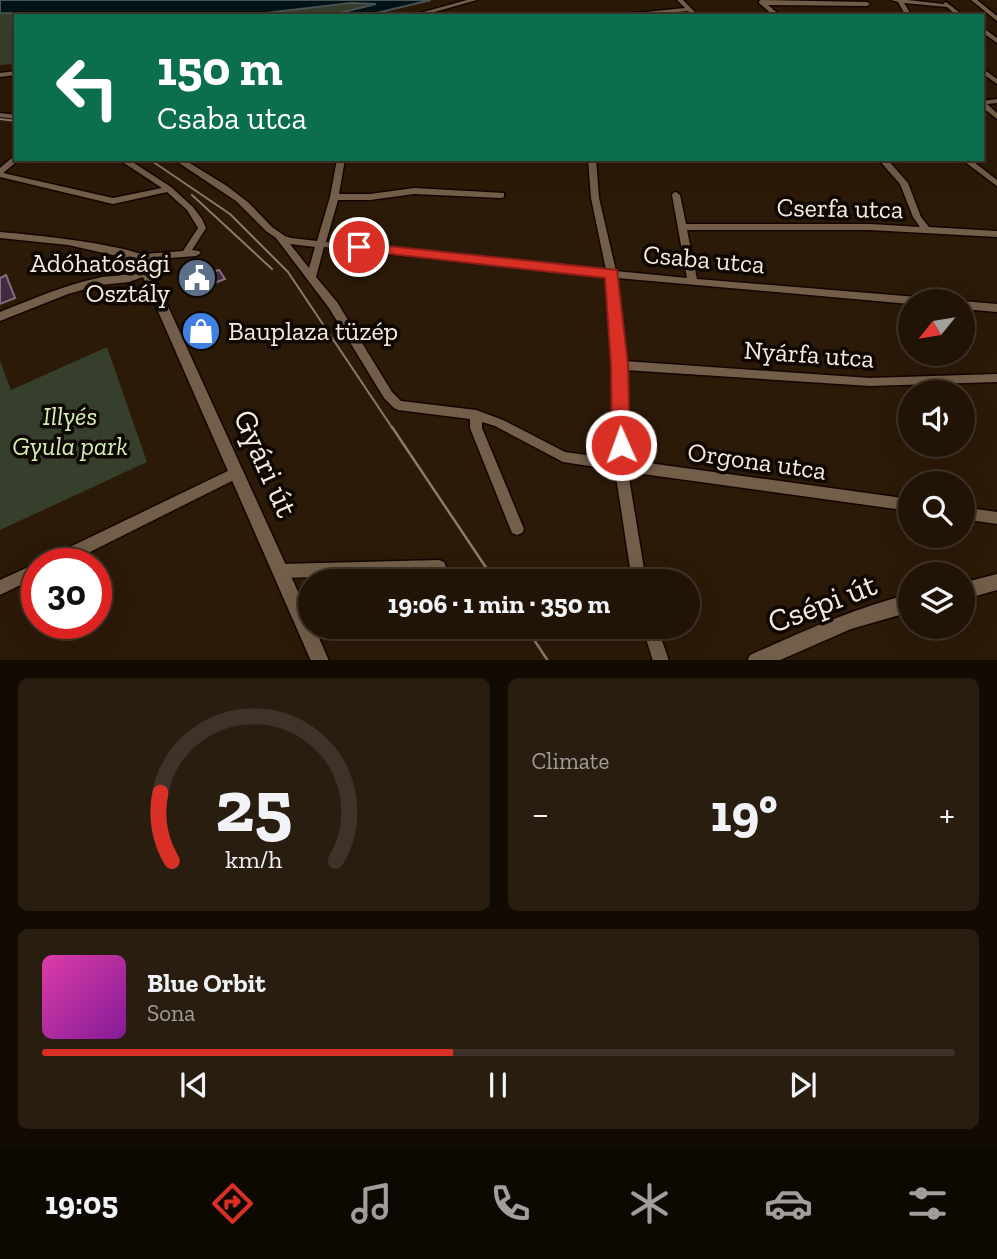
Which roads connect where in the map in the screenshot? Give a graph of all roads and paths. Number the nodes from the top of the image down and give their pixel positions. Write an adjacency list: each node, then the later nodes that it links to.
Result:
1 (474, 0): 9 (street)
2 (680, 0): 8 (street)
3 (898, 0): 6 (street)
4 (974, 0): 14 (street)
5 (760, 2): 7 (street); 12 (street)
6 (944, 3): 13 (street)
7 (867, 4)
8 (687, 10): 10 (street); 11 (street)
9 (420, 14)
10 (636, 14)
11 (693, 14)
12 (775, 14)
13 (958, 14)
14 (997, 19)
15 (14, 161): 22 (street)
16 (125, 161): 24 (street)
17 (180, 161): 32 (street)
18 (341, 161): 27 (street)
19 (592, 161): 38 (street)
20 (884, 161): 29 (street)
21 (968, 161): 23 (street)
22 (0, 174): 24 (street)
23 (997, 184)
24 (167, 190): 36 (street)
25 (500, 195): 27 (street)
26 (676, 195): 28 (street)
27 (334, 197): 33 (street)
28 (683, 227): 29 (street, Cserfa utca); 41 (street)
29 (928, 231): 30 (street, Cserfa utca)
30 (997, 234)
31 (0, 235): 34 (street)
32 (280, 238): 33 (street, Csaba utca); 39 (street)
33 (320, 244): 38 (street, Csaba utca); 39 (street)
34 (85, 246): 35 (street); 37 (street)
35 (130, 255): 36 (street); 37 (street)
36 (145, 263): 40 (street); 42 (street, Gyári út)
37 (113, 270): 40 (street); 46 (street)
38 (612, 274): 41 (street, Csaba utca); 47 (street)
39 (311, 277): 49 (street, Orgona utca)
40 (129, 278): 42 (street)
41 (693, 282): 43 (street, Csaba utca)
42 (154, 291): 51 (street, Gyári út)
43 (898, 299)
44 (975, 306): 45 (street)
45 (997, 308)
46 (0, 317)
47 (619, 365): 48 (street, Nyárfa utca); 50 (street)
48 (997, 378)
49 (476, 415): 50 (street, Orgona utca); 55 (street)
50 (621, 464): 52 (street, Orgona utca); 58 (street)
51 (236, 473): 56 (street); 59 (street, Gyári út)
52 (898, 503)
53 (975, 515): 54 (street)
54 (997, 518)
55 (517, 529)
56 (83, 548)
57 (439, 567): 59 (street)
58 (637, 569)
59 (280, 571): 66 (street, Gyári út)
60 (21, 578): 62 (street)
61 (997, 582): 63 (street)
62 (0, 588)
63 (975, 588)
64 (898, 605): 68 (street, Csépi út)
65 (654, 639): 67 (street)
66 (320, 660)
67 (661, 660)
68 (756, 660)

